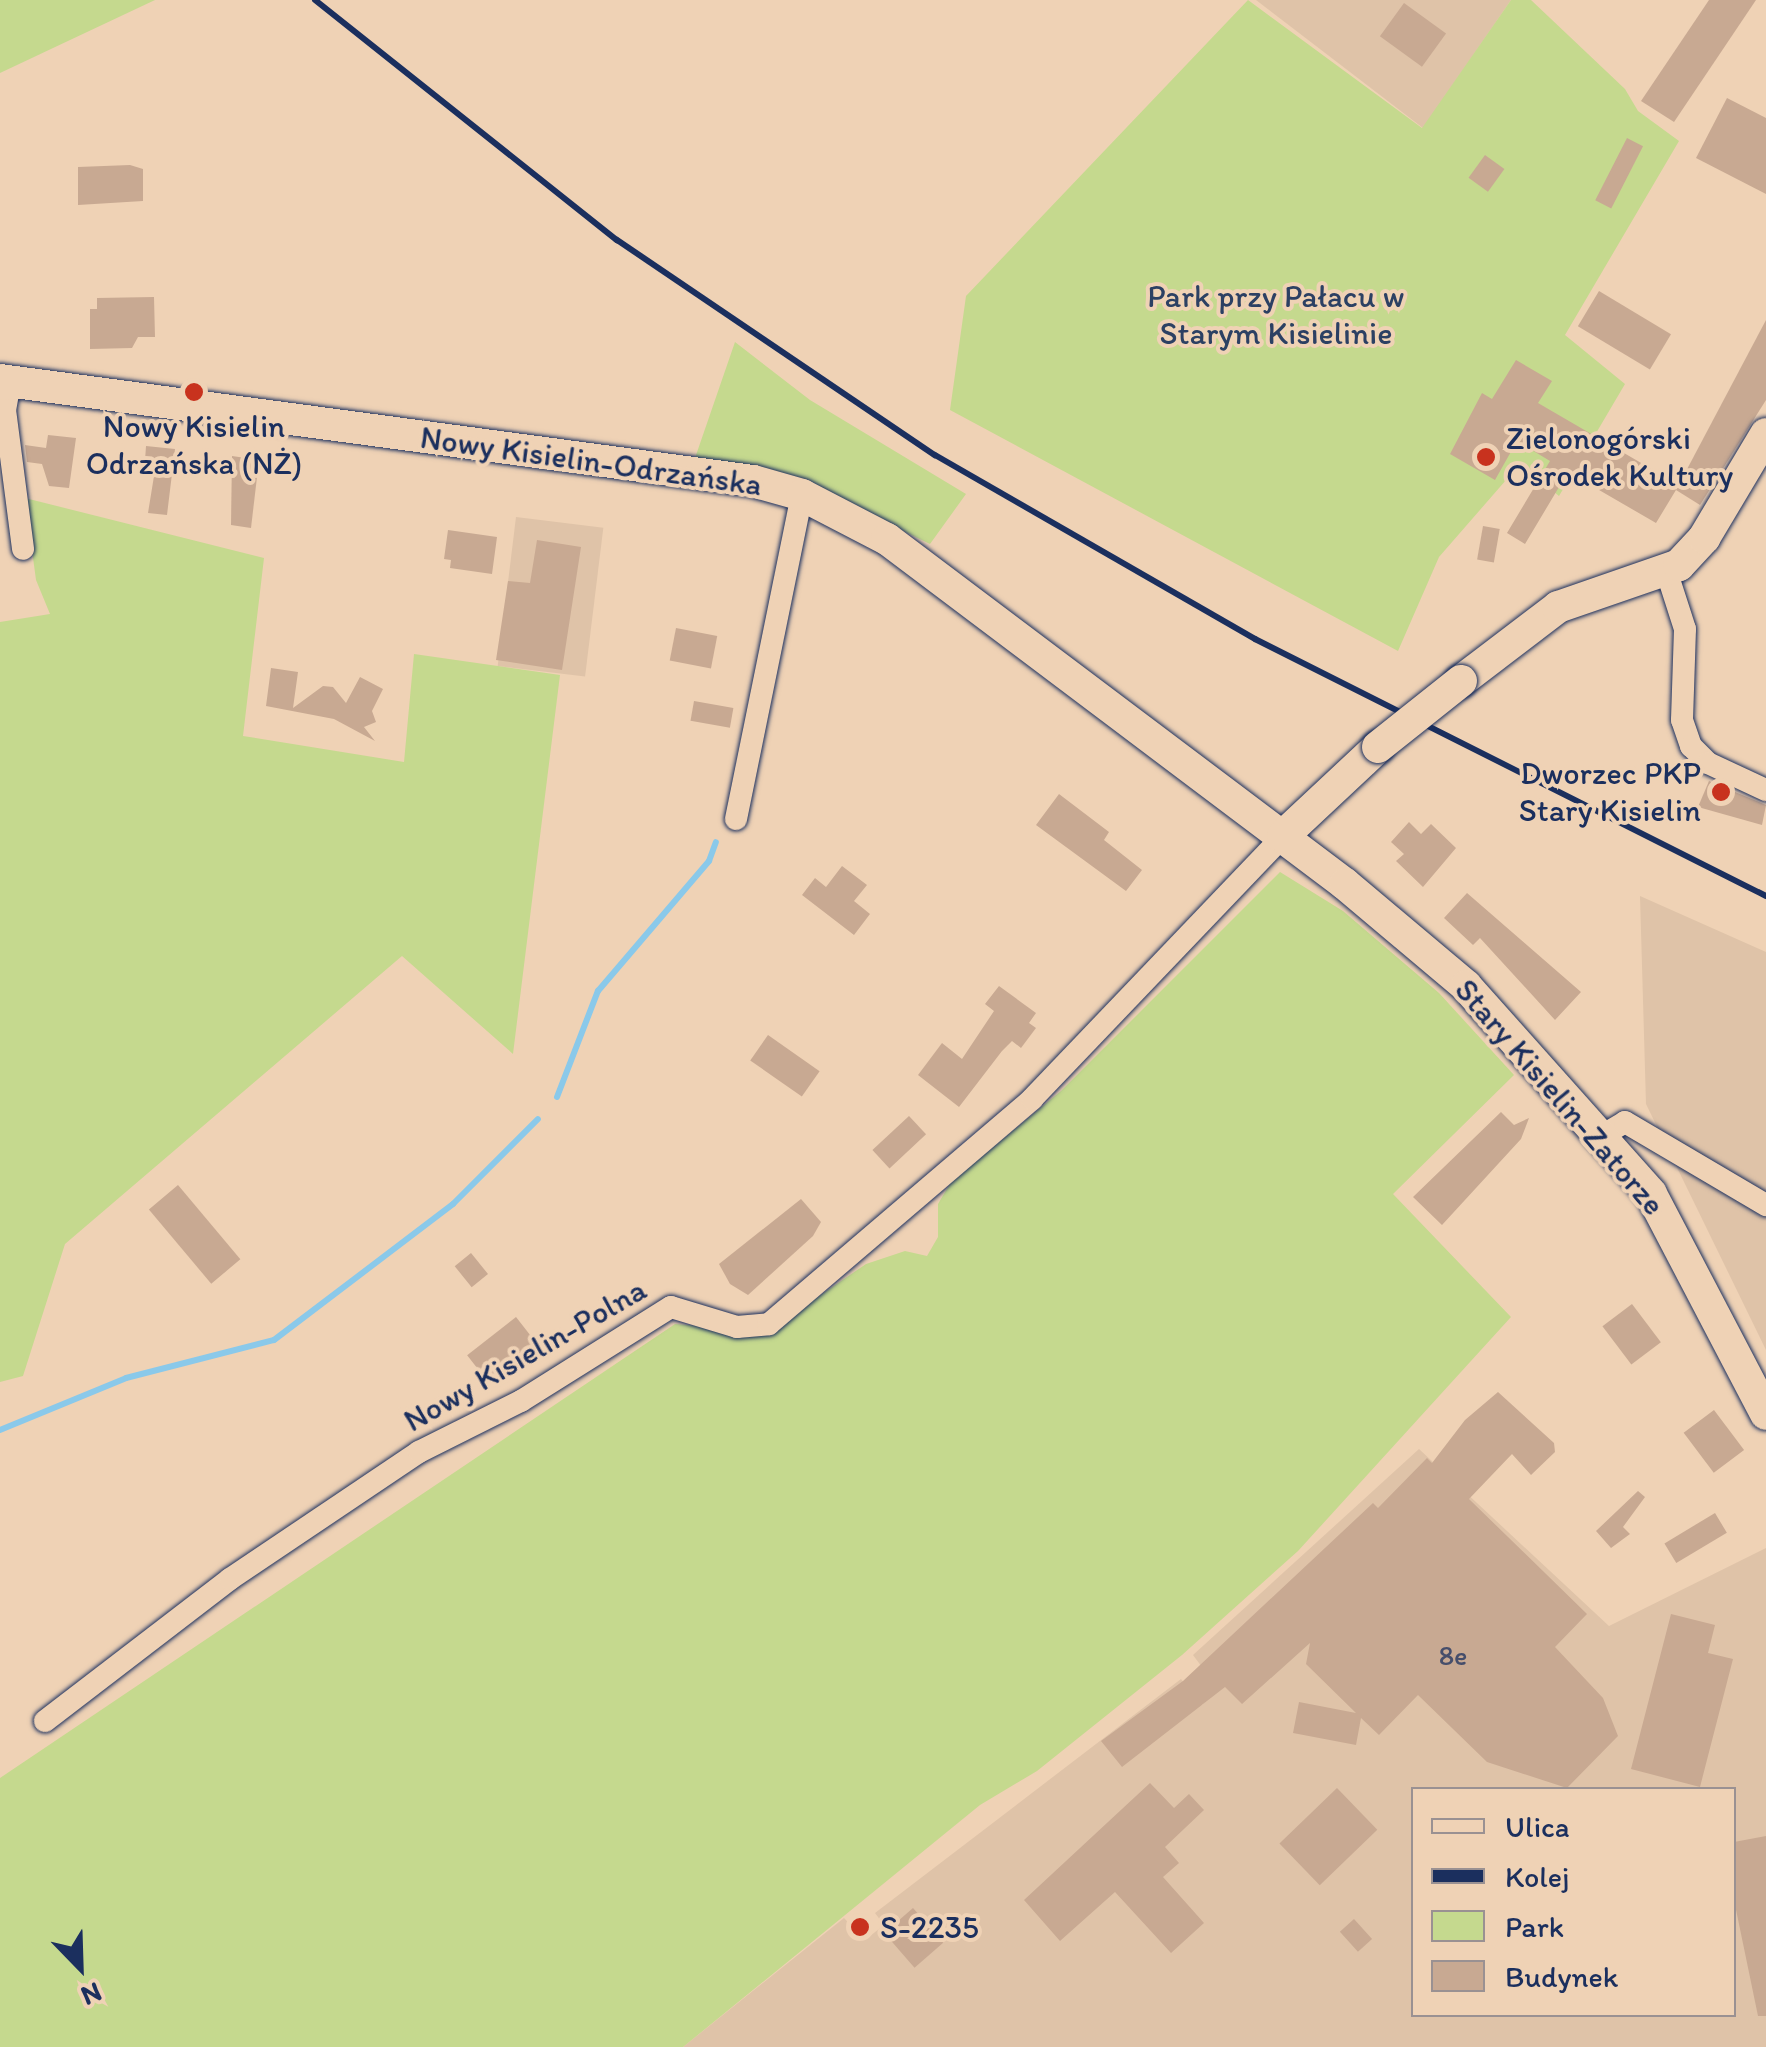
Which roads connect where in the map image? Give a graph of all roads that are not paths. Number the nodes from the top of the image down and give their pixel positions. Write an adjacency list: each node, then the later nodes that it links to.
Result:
1 (5, 381): 3 (street, Nowy Kisielin-Odrzańska); 4 (street)
2 (1766, 434): 5 (street)
3 (802, 495): 7 (street); 8 (street, Nowy Kisielin-Odrzańska)
4 (23, 550)
5 (1667, 573): 6 (street); 8 (street, bridge)
6 (1766, 790)
7 (736, 819)
8 (1283, 836): 9 (street, Stary Kisielin-Zatorze); 12 (street, Nowy Kisielin-Polna)
9 (1600, 1137): 10 (street); 11 (street, Stary Kisielin-Zatorze)
10 (1766, 1205)
11 (1766, 1414)
12 (44, 1721)

